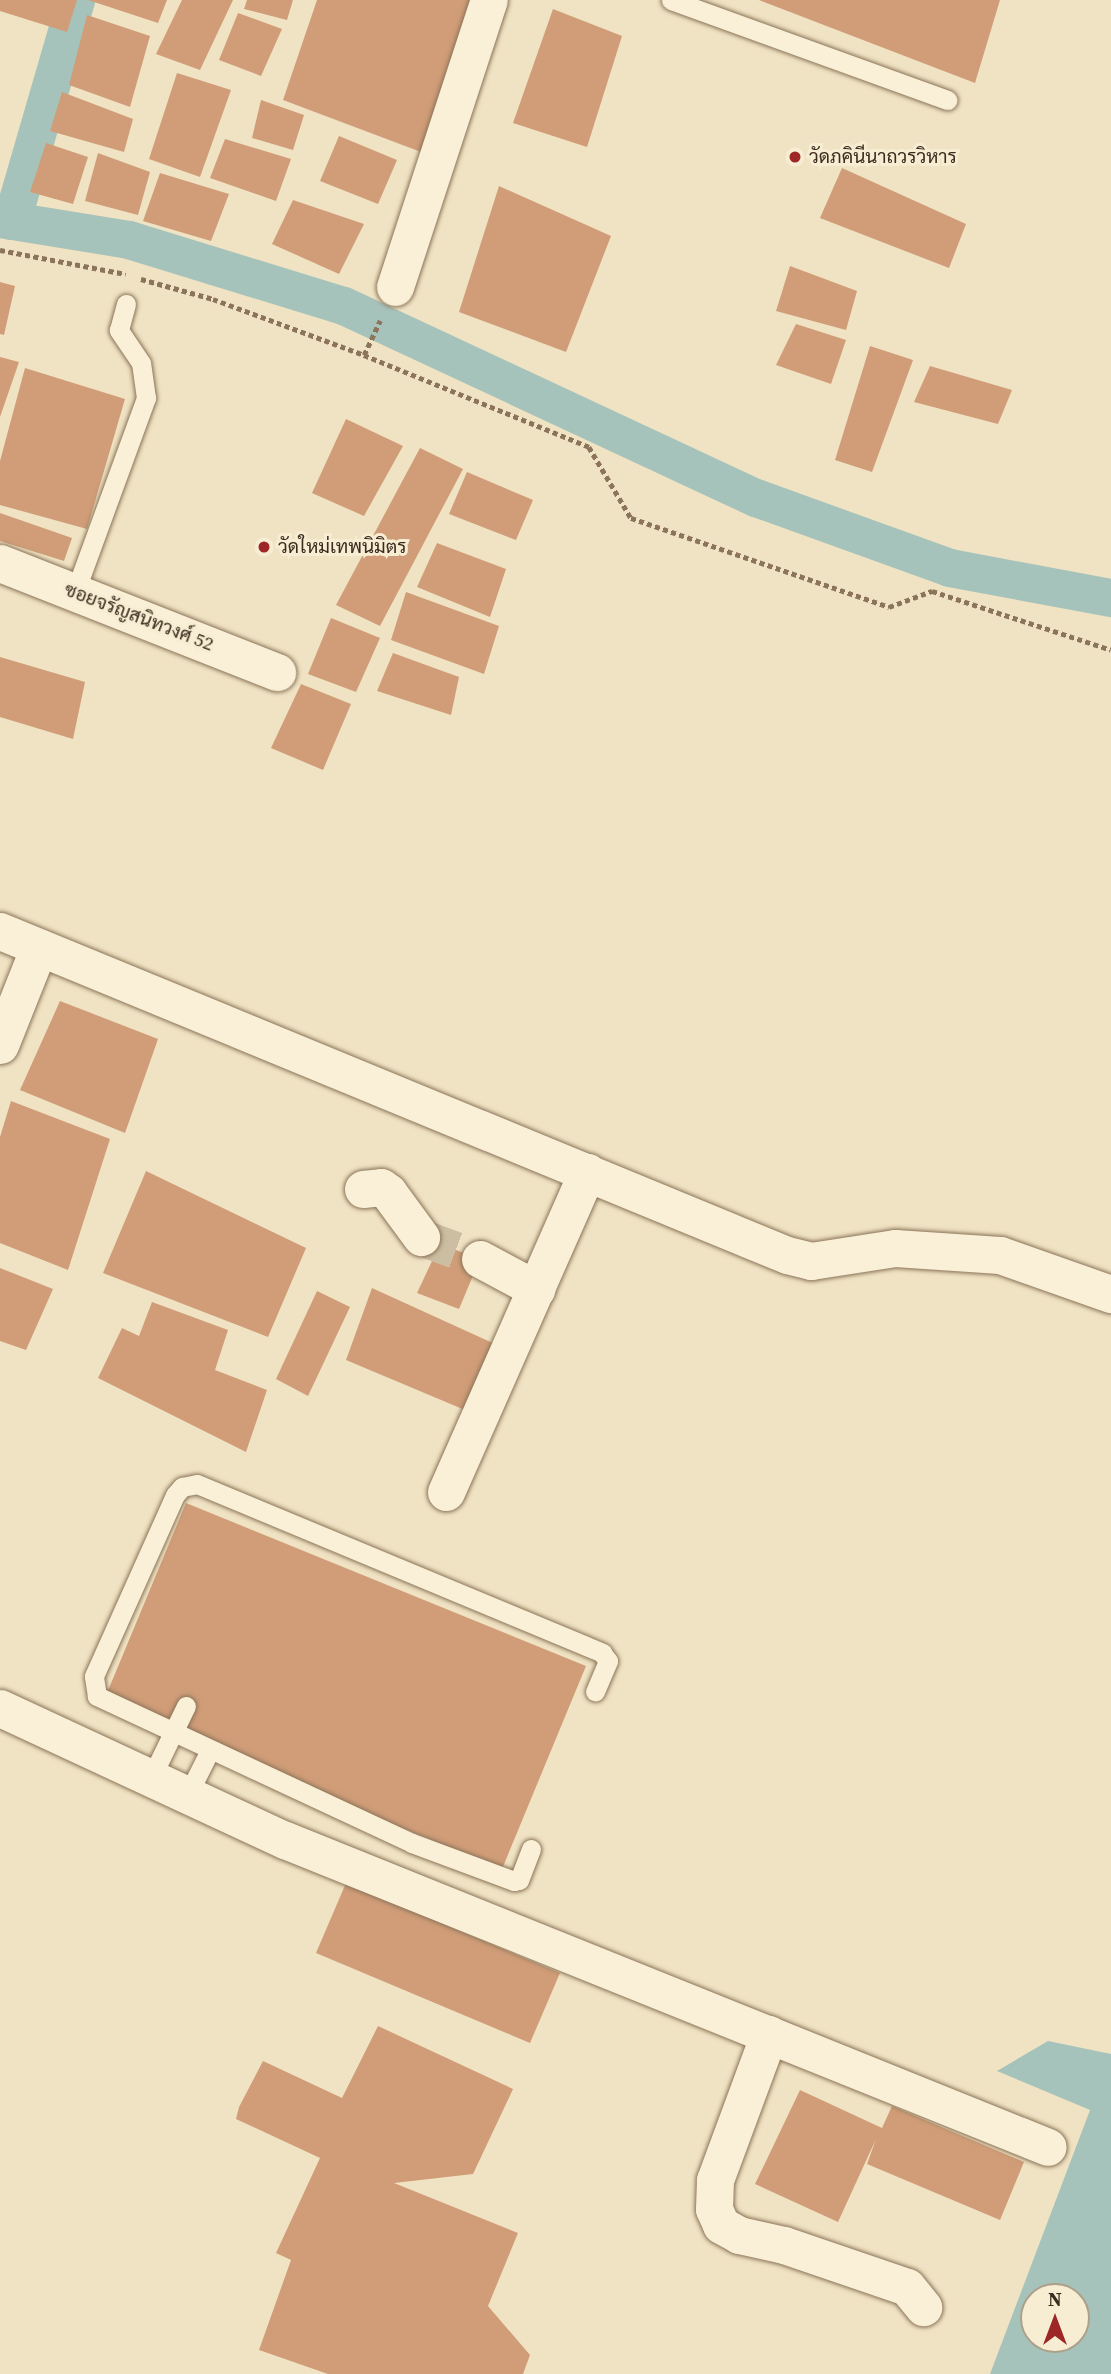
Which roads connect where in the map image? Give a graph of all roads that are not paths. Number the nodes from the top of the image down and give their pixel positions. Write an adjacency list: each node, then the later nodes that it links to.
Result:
1 (489, 0): 4 (street)
2 (671, 0): 3 (lane)
3 (948, 100)
4 (395, 287)
5 (125, 304): 7 (lane)
6 (0, 562): 7 (street, ซอยจรัญสนิทวงศ์ 52)
7 (75, 592): 8 (street, ซอยจรัญสนิทวงศ์ 52)
8 (278, 672)
9 (0, 931): 10 (street)
10 (38, 947): 11 (street); 12 (street)
11 (0, 1045)
12 (587, 1172): 16 (street); 17 (street)
13 (363, 1189): 14 (street)
14 (421, 1237)
15 (481, 1259): 16 (street)
16 (536, 1289): 18 (street)
17 (1111, 1294)
18 (446, 1492)
19 (595, 1691): 22 (lane)
20 (186, 1706): 22 (lane)
21 (0, 1708): 24 (street)
22 (172, 1734): 23 (lane); 24 (lane)
23 (209, 1752): 25 (lane); 26 (lane)
24 (151, 1778): 25 (street)
25 (187, 1794): 27 (street)
26 (531, 1849)
27 (769, 2034): 28 (street); 29 (street)
28 (1048, 2147)
29 (923, 2307)

